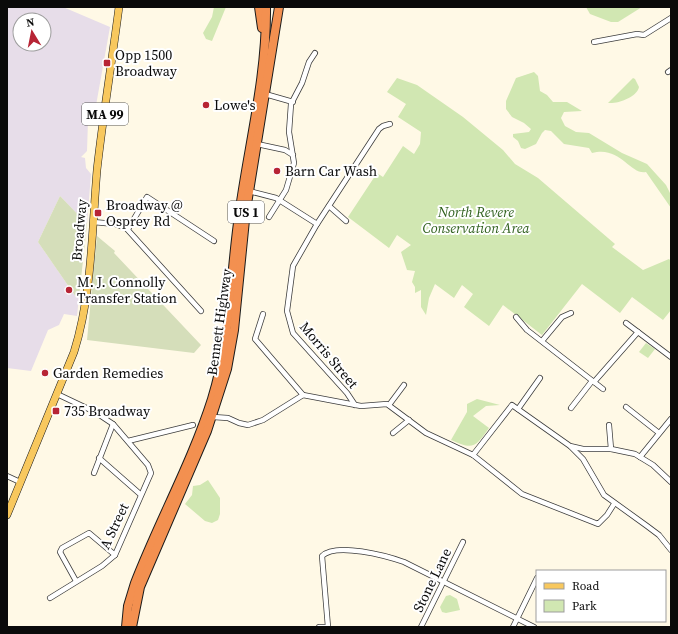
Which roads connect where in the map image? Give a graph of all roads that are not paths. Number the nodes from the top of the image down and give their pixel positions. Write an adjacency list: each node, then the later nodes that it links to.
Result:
1 (119, 7): 19 (main road, Broadway / MA 99)
2 (258, 7): 7 (highway)
3 (266, 7): 7 (highway, Bennett Highway / US 1)
4 (279, 7): 9 (highway, Bennett Highway / US 1)
5 (671, 18): 6 (street)
6 (594, 42)
7 (264, 46): 71 (highway, Bennett Highway / US 1)
8 (315, 53): 10 (street)
9 (265, 94): 10 (street); 12 (highway, Bennett Highway / US 1)
10 (293, 102): 13 (street)
11 (390, 124): 16 (street, Morris Street)
12 (257, 144): 13 (street); 14 (highway, Bennett Highway / US 1)
13 (293, 154): 15 (street)
14 (249, 191): 15 (street); 42 (highway, Bennett Highway / US 1)
15 (280, 200): 17 (street); 20 (street)
16 (329, 206): 18 (street); 20 (street, Morris Street)
17 (270, 217)
18 (346, 221)
19 (93, 222): 21 (street); 35 (main road, Broadway / MA 99)
20 (317, 224): 37 (street, Morris Street)
21 (128, 229): 22 (street); 23 (street)
22 (214, 241)
23 (200, 311)
24 (571, 313): 29 (street)
25 (263, 314): 36 (street)
26 (516, 317): 29 (street)
27 (626, 322): 28 (street)
28 (638, 332): 30 (street); 32 (street)
29 (542, 341): 32 (street)
30 (671, 357)
31 (540, 378): 41 (street)
32 (593, 382): 34 (street); 40 (street)
33 (404, 385): 38 (street)
34 (603, 389)
35 (56, 394): 45 (street); 58 (main road, Broadway / MA 99)
36 (303, 395): 37 (street); 42 (street)
37 (355, 405): 38 (street, Morris Street)
38 (389, 405): 44 (street)
39 (626, 407): 49 (street)
40 (571, 408)
41 (518, 409): 51 (street); 53 (street)
42 (213, 417): 72 (highway, Bennett Highway / US 1)
43 (671, 419): 49 (street)
44 (409, 420): 48 (street); 53 (street)
45 (113, 424): 50 (street); 55 (street)
46 (193, 425): 50 (street)
47 (609, 425): 52 (street)
48 (393, 433)
49 (659, 433): 54 (street)
50 (128, 441): 60 (street, A Street)
51 (570, 446): 52 (street); 61 (street)
52 (611, 449): 54 (street)
53 (473, 455): 61 (street)
54 (640, 457): 59 (street)
55 (100, 458): 56 (street); 60 (street)
56 (94, 472)
57 (7, 476): 58 (street)
58 (20, 482): 62 (main road, Broadway / MA 99)
59 (671, 482)
60 (140, 494): 65 (street, A Street)
61 (614, 504): 64 (street)
62 (7, 515)
63 (463, 542): 68 (street, Stone Lane)
64 (671, 550)
65 (115, 555): 67 (street, A Street); 67 (street)
66 (536, 580): 70 (street)
67 (76, 581): 69 (street, A Street)
68 (444, 581): 70 (street); 74 (street); 75 (street, Stone Lane)
69 (50, 598)
70 (517, 619): 76 (street); 77 (street)
71 (126, 627)
72 (132, 627)
73 (319, 627): 74 (street)
74 (326, 627)
75 (421, 627)
76 (513, 627)
77 (534, 627)

